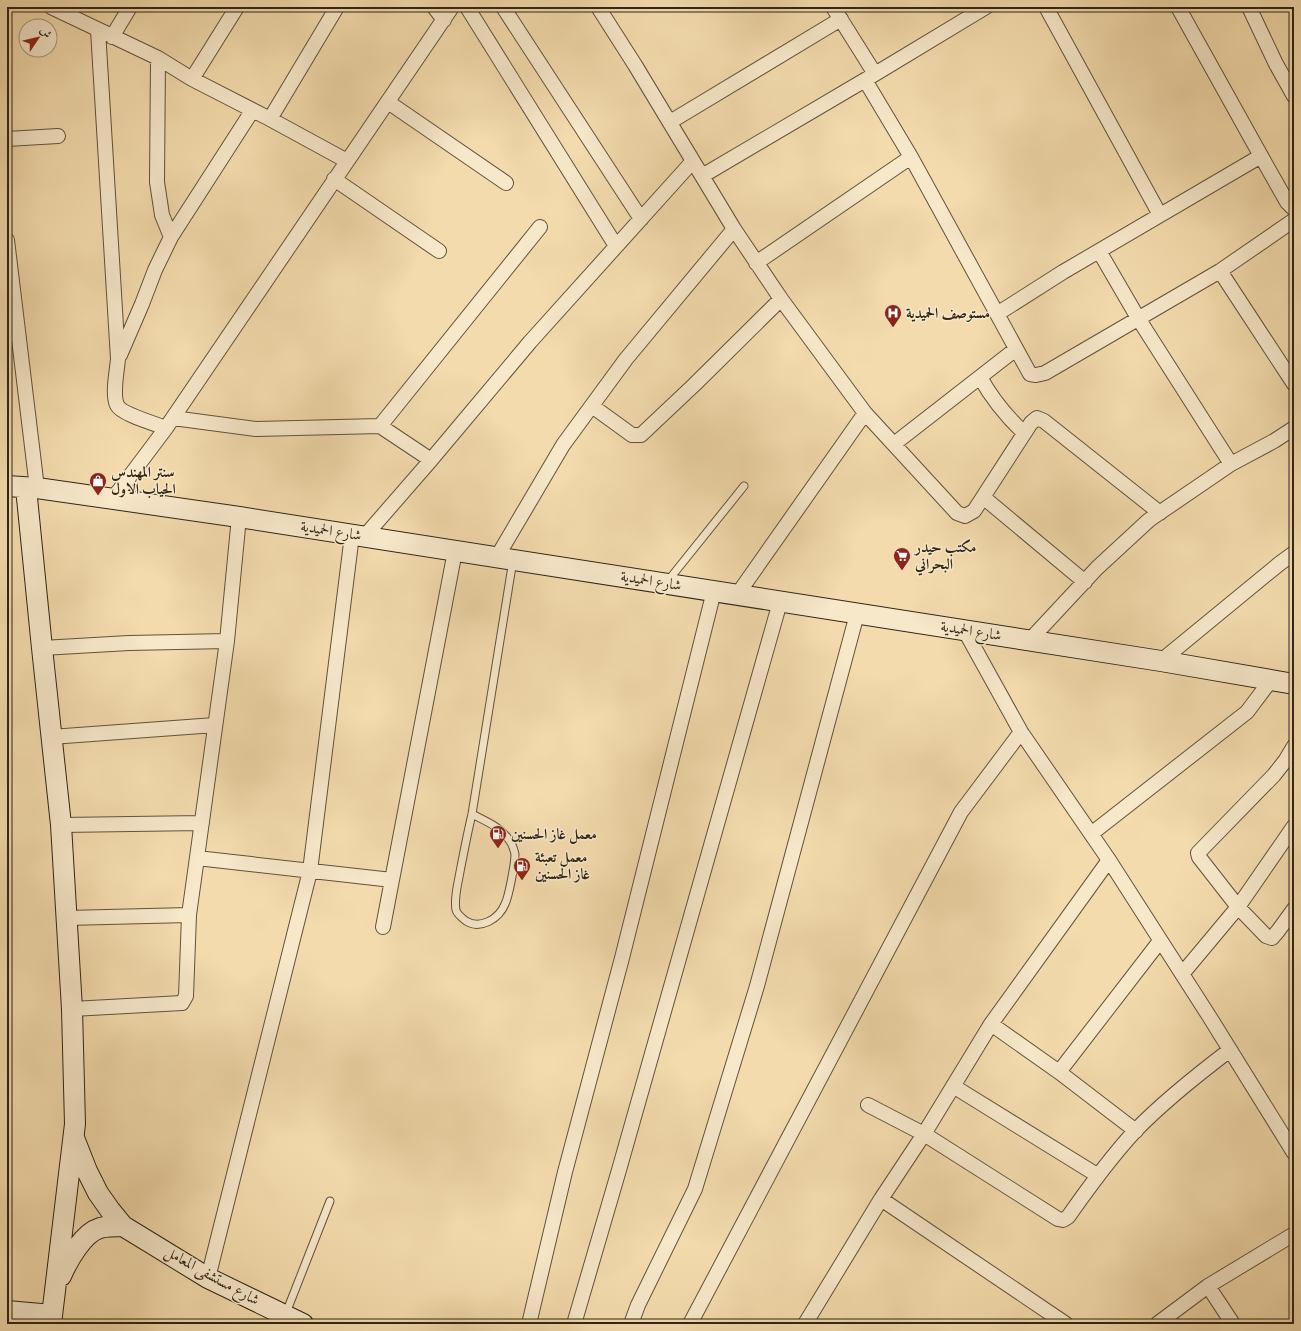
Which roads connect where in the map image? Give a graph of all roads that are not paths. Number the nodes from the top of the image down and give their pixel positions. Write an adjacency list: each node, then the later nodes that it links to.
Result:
1 (51, 7): 17 (street)
2 (130, 7): 18 (street)
3 (237, 7): 21 (street)
4 (337, 7): 25 (street)
5 (434, 7): 15 (street)
6 (452, 7): 15 (street)
7 (467, 7): 44 (street)
8 (502, 7): 38 (street)
9 (598, 7): 26 (street)
10 (834, 7): 16 (street)
11 (986, 7): 20 (street)
12 (1046, 7): 37 (street)
13 (1178, 7): 29 (street)
14 (1249, 7): 22 (street)
15 (444, 20): 23 (street)
16 (841, 20): 20 (street); 26 (street)
17 (98, 30): 18 (street); 53 (street)
18 (112, 37): 19 (street)
19 (158, 58): 21 (street); 42 (street)
20 (870, 77): 30 (street); 33 (street)
21 (192, 79): 24 (street)
22 (1294, 96)
23 (388, 102): 31 (street); 35 (street)
24 (252, 111): 25 (street); 42 (street)
25 (270, 119): 31 (street)
26 (670, 122): 32 (street)
27 (58, 136): 28 (street)
28 (7, 139)
29 (1261, 156): 36 (street); 37 (street)
30 (912, 157): 47 (street); 50 (street)
31 (347, 161): 34 (street)
32 (693, 161): 33 (street); 38 (street)
33 (702, 176): 41 (street)
34 (334, 179): 45 (street); 58 (street)
35 (506, 183)
36 (1294, 209)
37 (1160, 215): 46 (street)
38 (641, 219): 44 (street)
39 (1294, 220): 48 (street)
40 (540, 227): 59 (street)
41 (734, 229): 47 (street); 56 (street)
42 (170, 237): 53 (street)
43 (7, 240): 66 (street)
44 (616, 246): 63 (street)
45 (439, 251)
46 (1099, 251): 50 (street); 51 (street)
47 (756, 263): 49 (street)
48 (1220, 271): 51 (street); 55 (street)
49 (780, 299): 56 (street); 57 (street)
50 (997, 314): 52 (street)
51 (1138, 318): 52 (street); 64 (street)
52 (1016, 349): 54 (street)
53 (118, 359): 58 (street)
54 (980, 377): 61 (street); 62 (street)
55 (1294, 384)
56 (592, 406): 74 (street)
57 (865, 413): 62 (street); 78 (street)
58 (170, 423): 59 (street); 68 (street)
59 (380, 426): 63 (street)
60 (1294, 428): 64 (street)
61 (1024, 433): 67 (street); 69 (street)
62 (894, 444): 67 (street)
63 (431, 460): 71 (street)
64 (1232, 464): 69 (street)
65 (744, 486): 76 (lane)
66 (23, 487): 68 (street, شارع الحميدية); 84 (street)
67 (983, 497): 75 (street)
68 (112, 500): 70 (street, شارع الحميدية)
69 (1160, 513): 75 (street)
70 (239, 517): 71 (street, شارع الحميدية); 82 (street)
71 (358, 536): 72 (street, شارع الحميدية); 99 (street)
72 (455, 551): 74 (street, شارع الحميدية); 100 (street)
73 (1294, 553): 85 (street)
74 (505, 558): 76 (street, شارع الحميدية); 92 (lane)
75 (1085, 582): 83 (street)
76 (665, 584): 77 (street, شارع الحميدية)
77 (714, 591): 78 (street, شارع الحميدية); 129 (street)
78 (738, 595): 79 (street, شارع الحميدية)
79 (780, 602): 80 (street, شارع الحميدية); 130 (street)
80 (857, 614): 81 (street, شارع الحميدية); 131 (street)
81 (965, 631): 83 (street, شارع الحميدية); 89 (street)
82 (227, 641): 84 (street); 88 (street)
83 (1029, 641): 85 (street, شارع الحميدية)
84 (42, 648): 90 (street)
85 (1161, 661): 86 (street, شارع الحميدية)
86 (1271, 680): 87 (street, شارع الحميدية); 96 (street)
87 (1293, 682)
88 (215, 725): 90 (street); 93 (street)
89 (1021, 732): 96 (street); 132 (street)
90 (51, 737): 94 (street)
91 (1294, 746): 101 (street)
92 (472, 814): 92 (lane)
93 (202, 824): 94 (street); 97 (street)
94 (61, 825): 104 (street)
95 (1294, 826): 101 (street)
96 (1091, 834): 98 (street)
97 (197, 858): 99 (street); 103 (street)
98 (1109, 860): 106 (street); 109 (street)
99 (310, 872): 100 (street); 123 (street)
100 (392, 880): 105 (street)
101 (1238, 907): 102 (street); 107 (street)
102 (1294, 909)
103 (189, 915): 104 (street); 108 (street)
104 (66, 918): 108 (street)
105 (383, 927)
106 (1160, 941): 107 (street); 111 (street)
107 (1182, 974): 110 (street)
108 (72, 1009): 116 (street)
109 (991, 1024): 111 (street); 112 (street)
110 (1230, 1050): 114 (street); 117 (street)
111 (1059, 1072): 114 (street)
112 (953, 1086): 115 (street); 118 (street)
113 (868, 1105): 115 (street)
114 (1136, 1131): 118 (street)
115 (924, 1134): 118 (street); 119 (street)
116 (73, 1136): 121 (street, شارع مستشفى المعامل); 125 (street)
117 (1292, 1142)
118 (1097, 1176)
119 (881, 1199): 133 (street); 134 (street)
120 (330, 1201): 128 (lane)
121 (123, 1226): 123 (street, شارع مستشفى المعامل); 125 (street)
122 (1294, 1234): 124 (street)
123 (208, 1278): 128 (street, شارع مستشفى المعامل)
124 (1208, 1286): 135 (street); 136 (street)
125 (56, 1287): 127 (street)
126 (7, 1311): 127 (street)
127 (51, 1320)
128 (294, 1320)
129 (529, 1324)
130 (574, 1324)
131 (631, 1324)
132 (690, 1324)
133 (806, 1324)
134 (1066, 1324)
135 (1156, 1324)
136 (1233, 1324)

